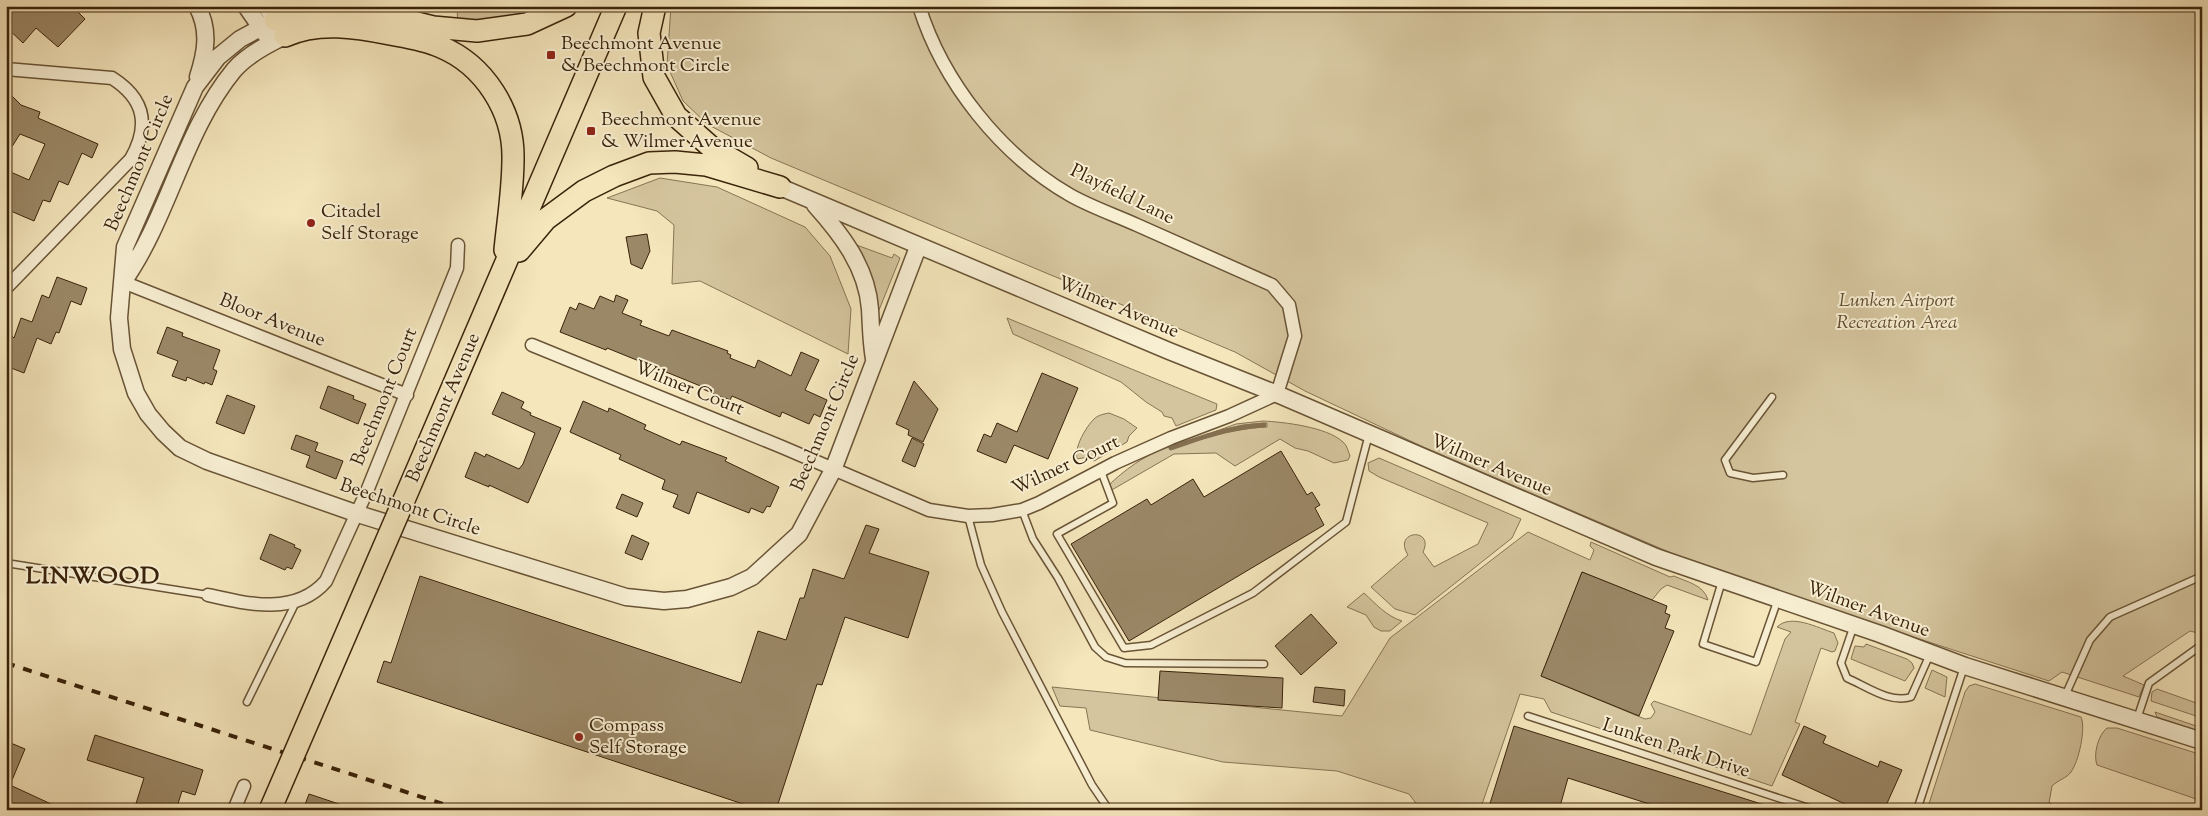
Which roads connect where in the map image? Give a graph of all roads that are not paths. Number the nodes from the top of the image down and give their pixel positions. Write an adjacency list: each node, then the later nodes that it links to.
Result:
1 (197, 6): 10 (street)
2 (246, 6): 8 (street)
3 (352, 6): 4 (highway); 8 (highway)
4 (566, 6)
5 (616, 6): 15 (highway, Beechmont Avenue)
6 (655, 6): 11 (highway)
7 (919, 6): 20 (street, Playfield Lane)
8 (271, 26): 10 (street, Beechmont Circle); 15 (highway); 16 (street)
9 (6, 69): 17 (street)
10 (195, 87): 16 (street, Beechmont Circle)
11 (780, 187): 12 (street, Wilmer Avenue); 15 (highway)
12 (811, 201): 14 (street, Wilmer Avenue); 19 (street)
13 (458, 245): 21 (street, Beechmont Court)
14 (918, 247): 19 (street, Beechmont Circle); 20 (street, Wilmer Avenue)
15 (503, 270): 48 (highway, Beechmont Avenue, bridge)
16 (123, 282): 21 (street, Bloor Avenue); 28 (street, Beechmont Circle)
17 (6, 288)
18 (532, 345): 24 (street, Wilmer Court)
19 (874, 361): 24 (street, Beechmont Circle)
20 (1277, 394): 23 (street, Wilmer Avenue); 25 (street, Wilmer Court)
21 (407, 395): 28 (street, Beechmont Court)
22 (1772, 397): 26 (lane)
23 (1368, 434): 25 (lane); 32 (street, Wilmer Avenue)
24 (833, 470): 28 (street, Beechmont Circle); 29 (street, Wilmer Court)
25 (1101, 471): 27 (street, Wilmer Court)
26 (1782, 475)
27 (1022, 510): 29 (street, Wilmer Court); 39 (lane)
28 (358, 514): 35 (street, Beechmont Court)
29 (968, 516): 49 (lane)
30 (6, 563): 33 (lane)
31 (2202, 576): 41 (lane)
32 (1722, 580): 34 (street, Wilmer Avenue); 34 (lane)
33 (208, 595): 35 (street, Beechmont Court)
34 (1778, 599): 36 (street, Wilmer Avenue)
35 (296, 601): 42 (lane)
36 (1854, 625): 38 (street, Wilmer Avenue); 38 (lane)
37 (2199, 648): 44 (lane)
38 (1930, 653): 40 (street, Wilmer Avenue)
39 (1264, 664)
40 (1965, 666): 41 (street, Wilmer Avenue); 51 (lane)
41 (2065, 697): 44 (street, Wilmer Avenue)
42 (247, 702)
43 (1528, 716): 50 (lane, Lunken Park Drive)
44 (2136, 720): 45 (street, Wilmer Avenue)
45 (2202, 741)
46 (244, 786): 47 (street)
47 (234, 810)
48 (270, 810)
49 (1109, 810)
50 (1815, 810)
51 (1917, 810)

